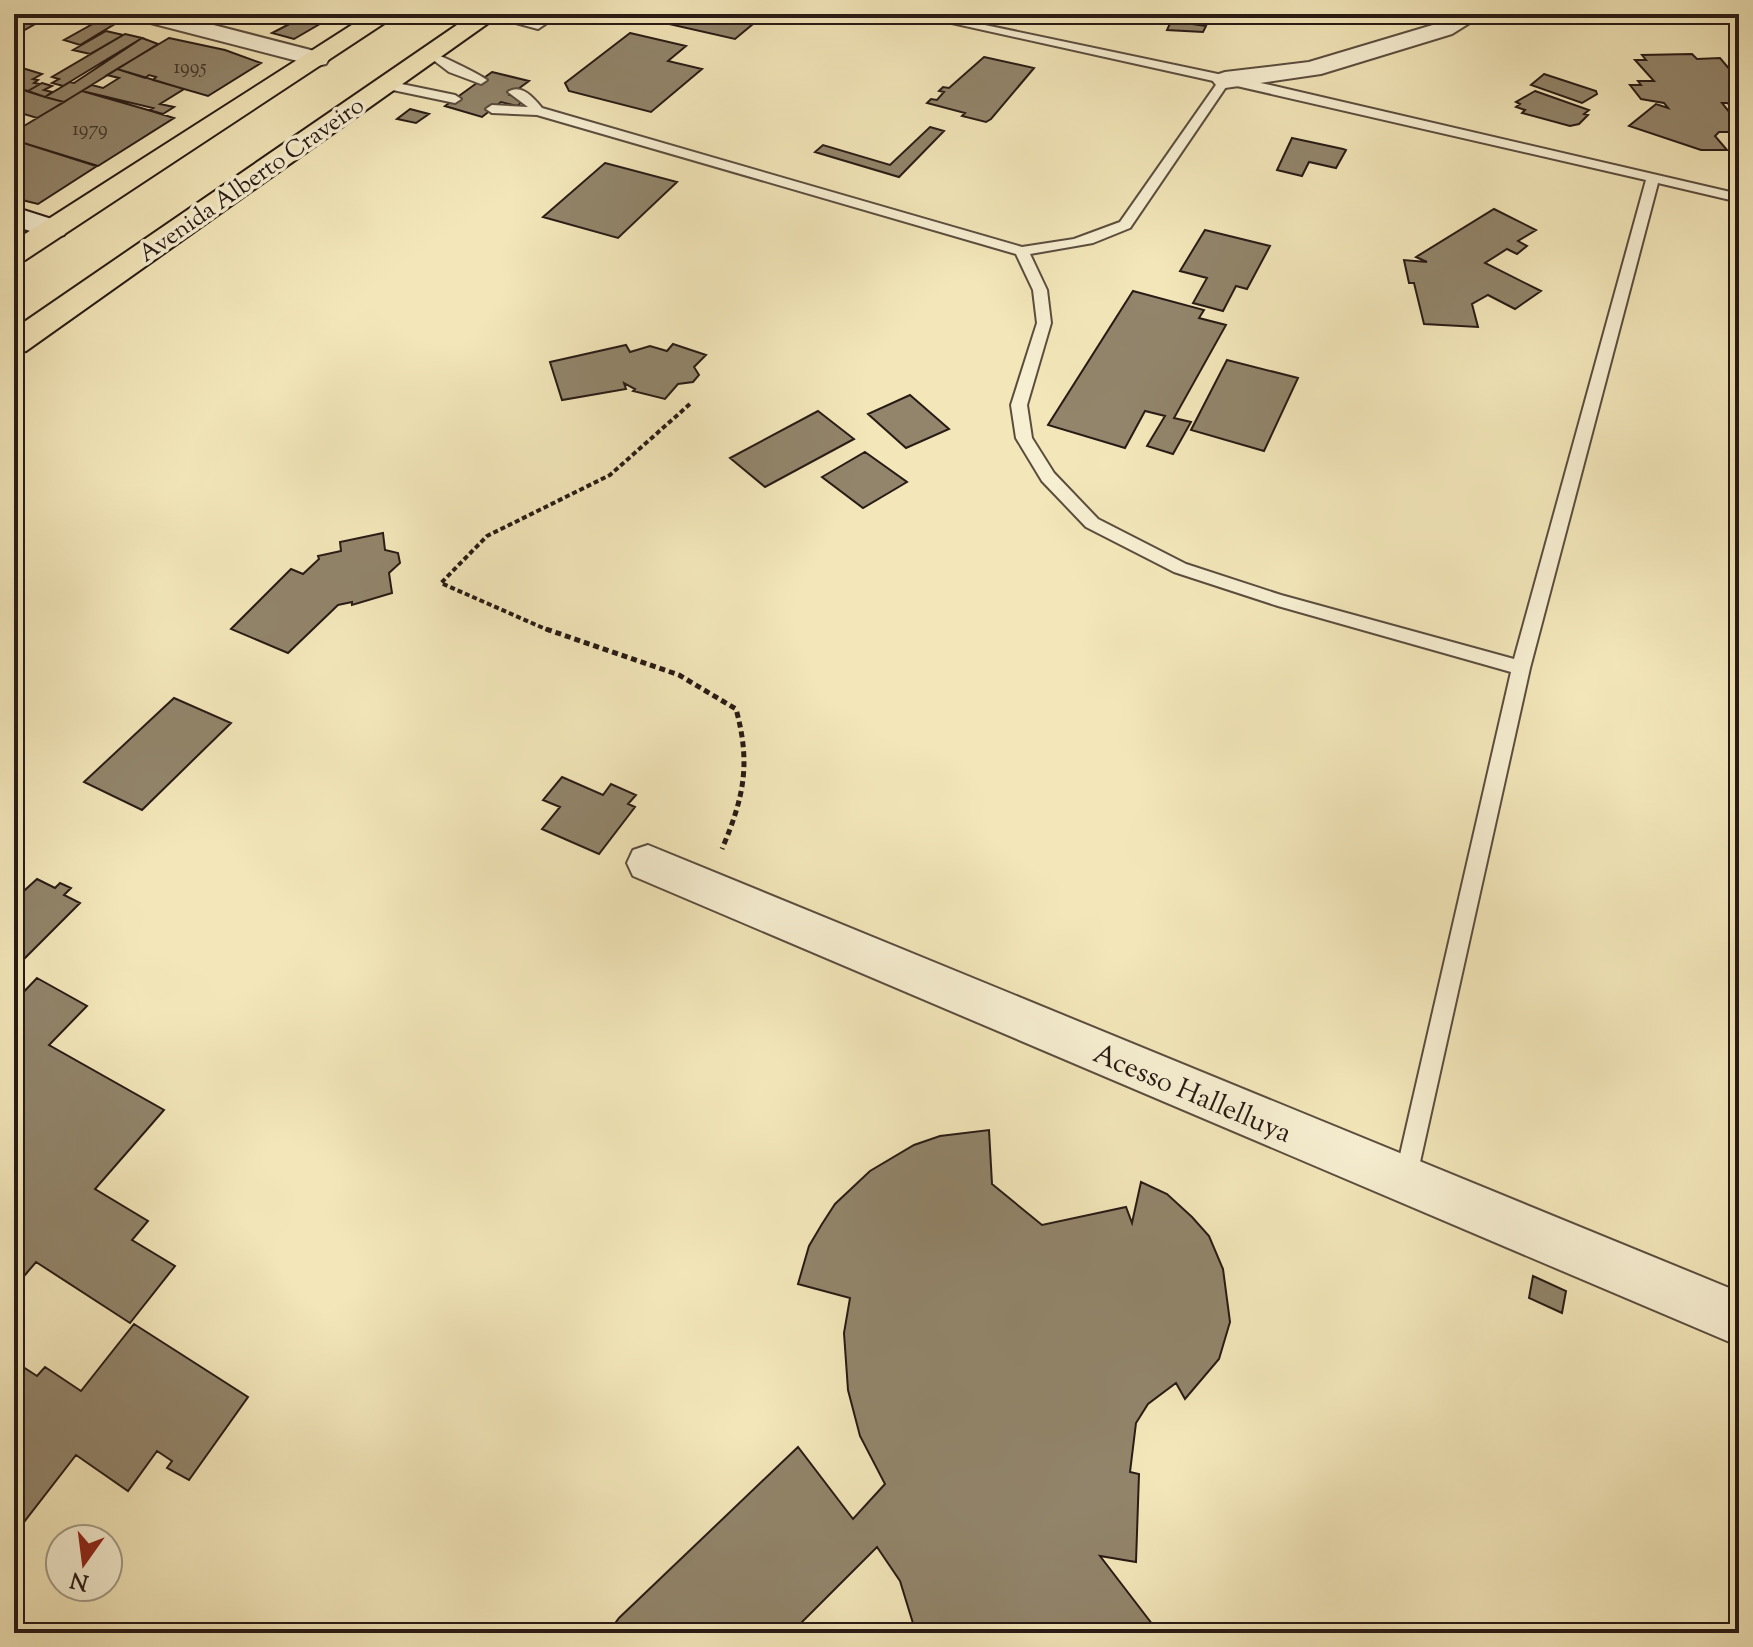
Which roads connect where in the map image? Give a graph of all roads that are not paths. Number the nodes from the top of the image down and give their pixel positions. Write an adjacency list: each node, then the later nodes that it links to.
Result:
1 (143, 14): 8 (street)
2 (386, 14): 8 (main road)
3 (489, 14): 4 (lane); 7 (main road, Avenida Alberto Craveiro)
4 (554, 14)
5 (917, 14): 10 (lane)
6 (1472, 14): 10 (street)
7 (432, 54): 9 (lane); 11 (main road, Avenida Alberto Craveiro)
8 (317, 59): 19 (main road)
9 (481, 80)
10 (1225, 80): 16 (lane); 20 (lane)
11 (387, 85): 13 (lane); 22 (main road, Avenida Alberto Craveiro)
12 (514, 92): 15 (lane)
13 (455, 99)
14 (492, 109): 15 (lane)
15 (538, 111): 20 (lane)
16 (1653, 179): 17 (lane); 23 (lane)
17 (1739, 198)
18 (14, 216): 19 (street)
19 (53, 229): 21 (main road)
20 (1022, 251): 23 (lane)
21 (14, 254)
22 (14, 344)
23 (1521, 668): 25 (lane)
24 (648, 863): 25 (street, Acesso Hallelluya)
25 (1406, 1181): 26 (street, Acesso Hallelluya)
26 (1739, 1319)

